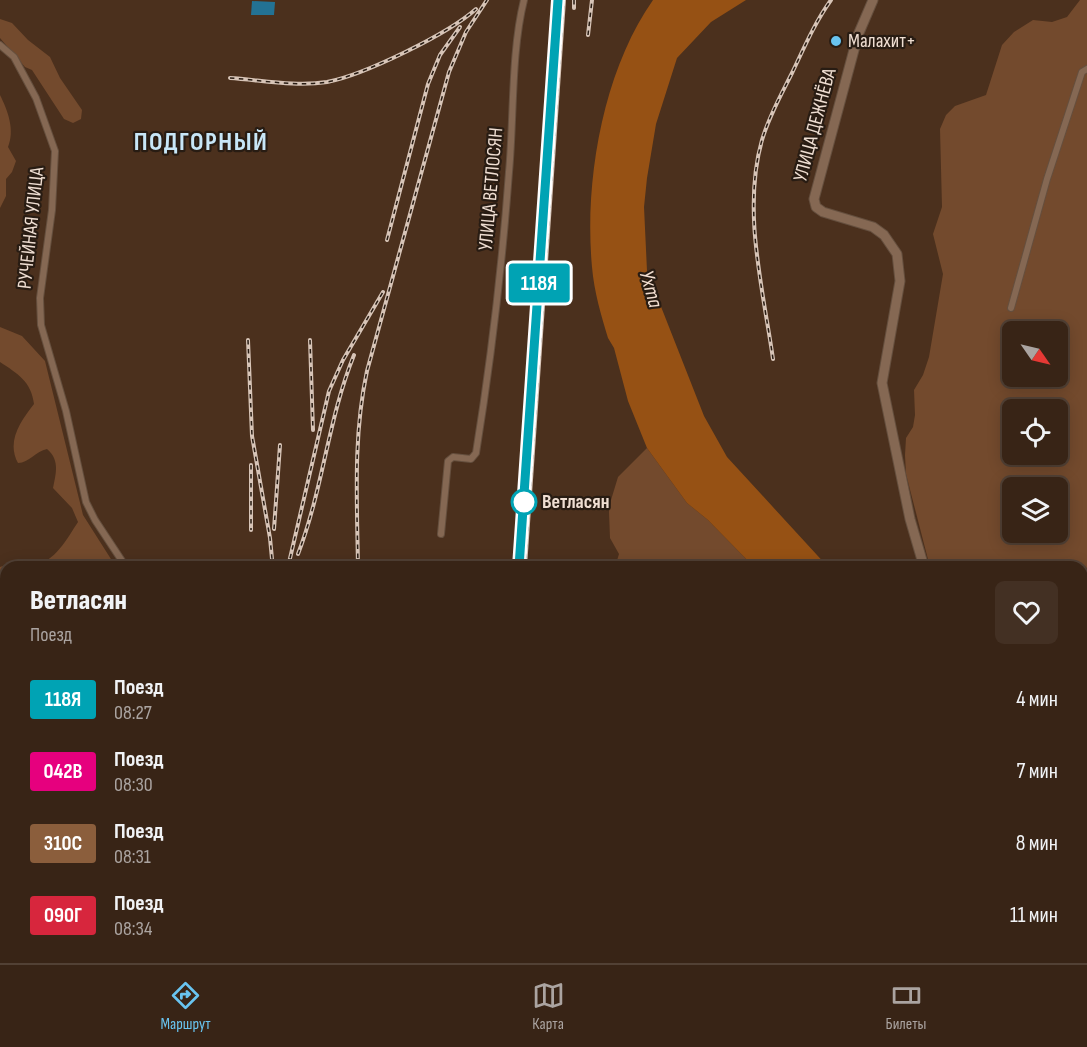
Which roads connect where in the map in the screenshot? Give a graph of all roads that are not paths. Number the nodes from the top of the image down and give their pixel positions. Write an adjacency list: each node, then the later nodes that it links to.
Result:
1 (524, 0): 6 (street, УЛИЦА ВЕТЛОСЯН)
2 (873, 0): 8 (street, УЛИЦА ДЕЖНЁВА)
3 (0, 45): 7 (street, РУЧЕЙНАЯ УЛИЦА)
4 (1087, 69): 5 (street)
5 (1011, 308)
6 (441, 534)
7 (122, 561)
8 (922, 561)

